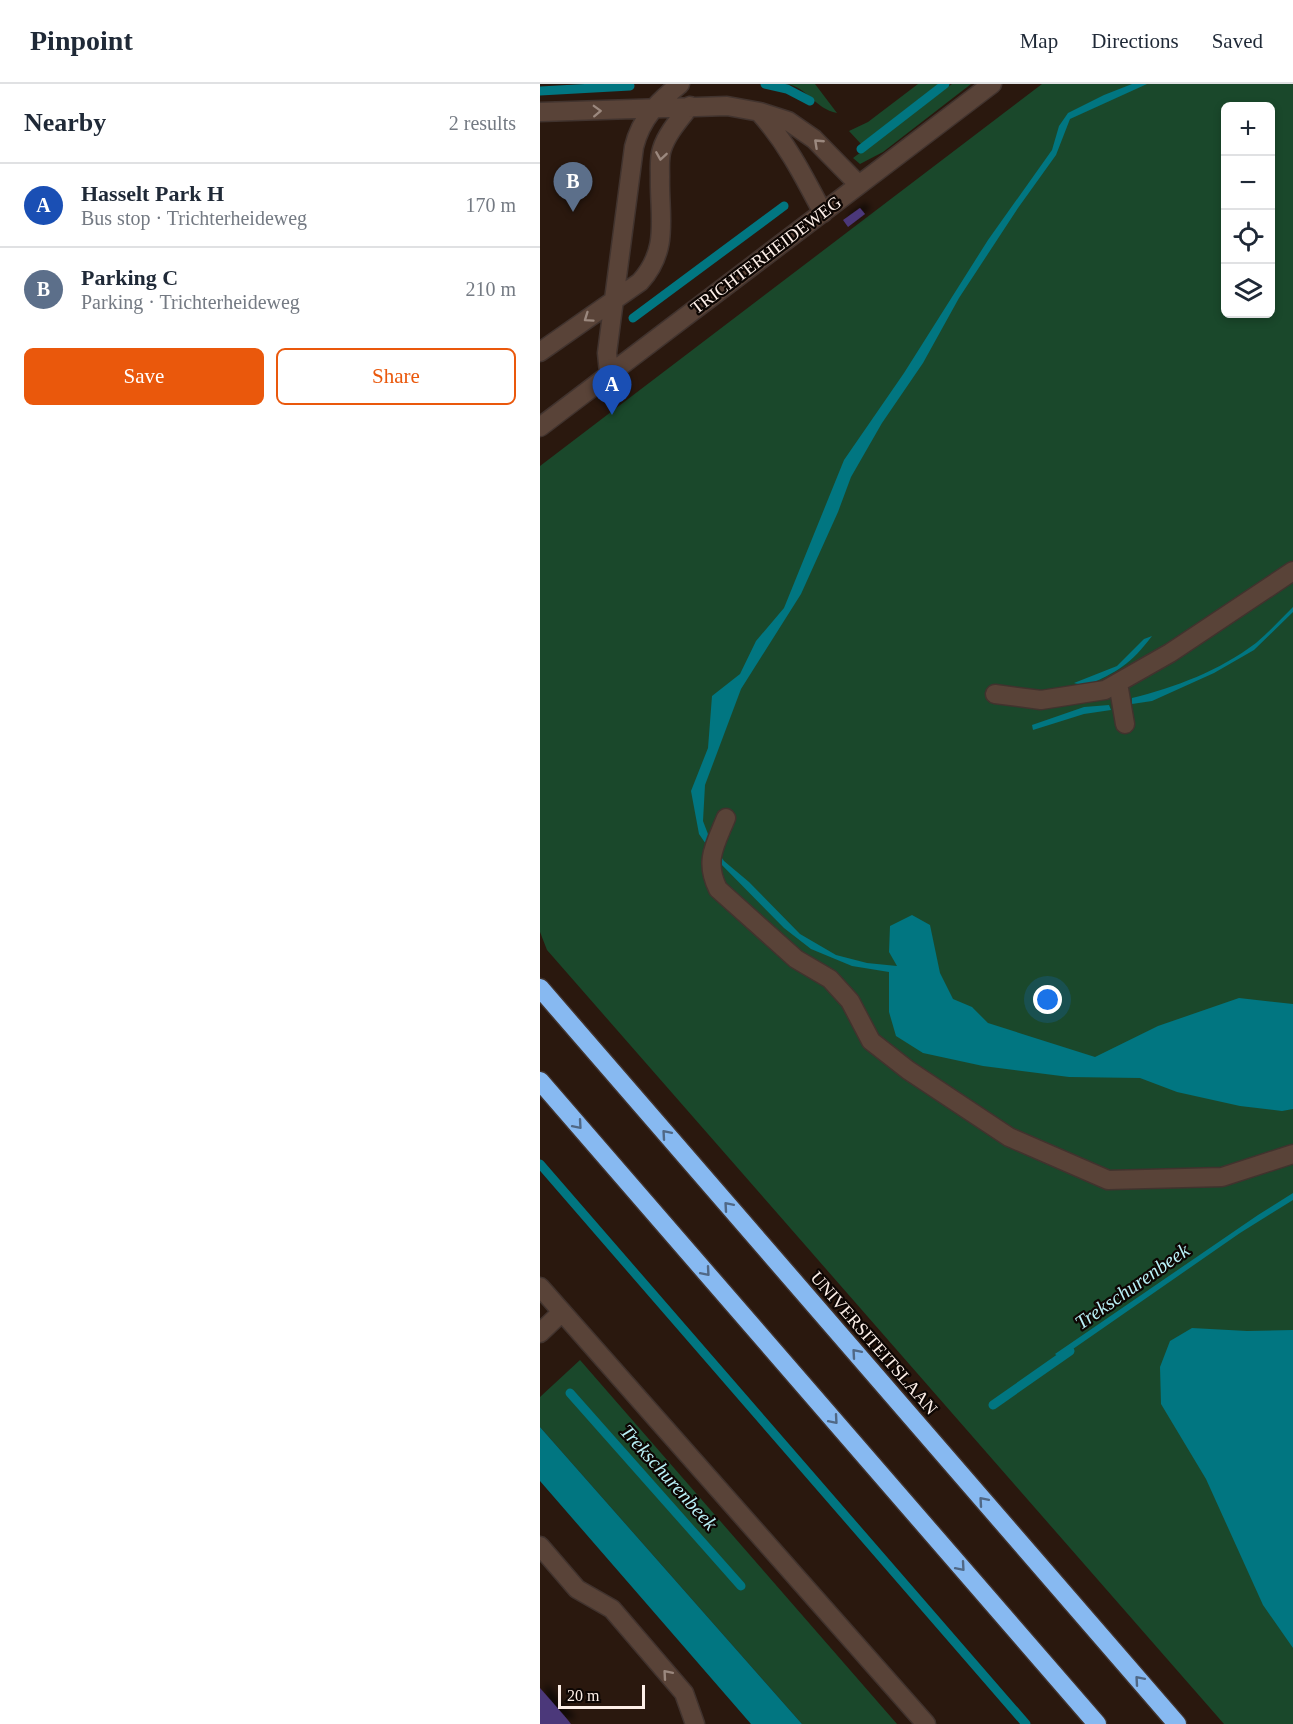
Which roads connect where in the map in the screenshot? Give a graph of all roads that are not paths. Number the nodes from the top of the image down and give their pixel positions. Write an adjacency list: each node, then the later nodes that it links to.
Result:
1 (680, 84): 3 (street)
2 (992, 84): 7 (street, TRICHTERHEIDEWEG)
3 (658, 96): 4 (street); 5 (street, one-way to 3); 9 (street)
4 (690, 106): 6 (street); 9 (street, one-way to 9)
5 (540, 112)
6 (760, 112): 7 (street, one-way to 6); 8 (street)
7 (859, 185): 8 (street, TRICHTERHEIDEWEG)
8 (823, 213): 11 (street, TRICHTERHEIDEWEG)
9 (615, 299): 10 (street, one-way to 10); 11 (street)
10 (540, 352)
11 (609, 373): 12 (street, TRICHTERHEIDEWEG)
12 (540, 427)
13 (1293, 571): 14 (street)
14 (1119, 683): 15 (street); 16 (street)
15 (995, 694)
16 (1125, 724)
17 (726, 818): 20 (street)
18 (540, 988): 28 (highway, UNIVERSITEITSLAAN, one-way to 18)
19 (540, 1081): 27 (highway, one-way to 27)
20 (1293, 1154)
21 (540, 1287): 22 (street)
22 (562, 1312): 23 (street); 26 (street)
23 (540, 1333)
24 (540, 1546): 25 (street, one-way to 24)
25 (695, 1724)
26 (926, 1724)
27 (1097, 1724)
28 (1177, 1724)

